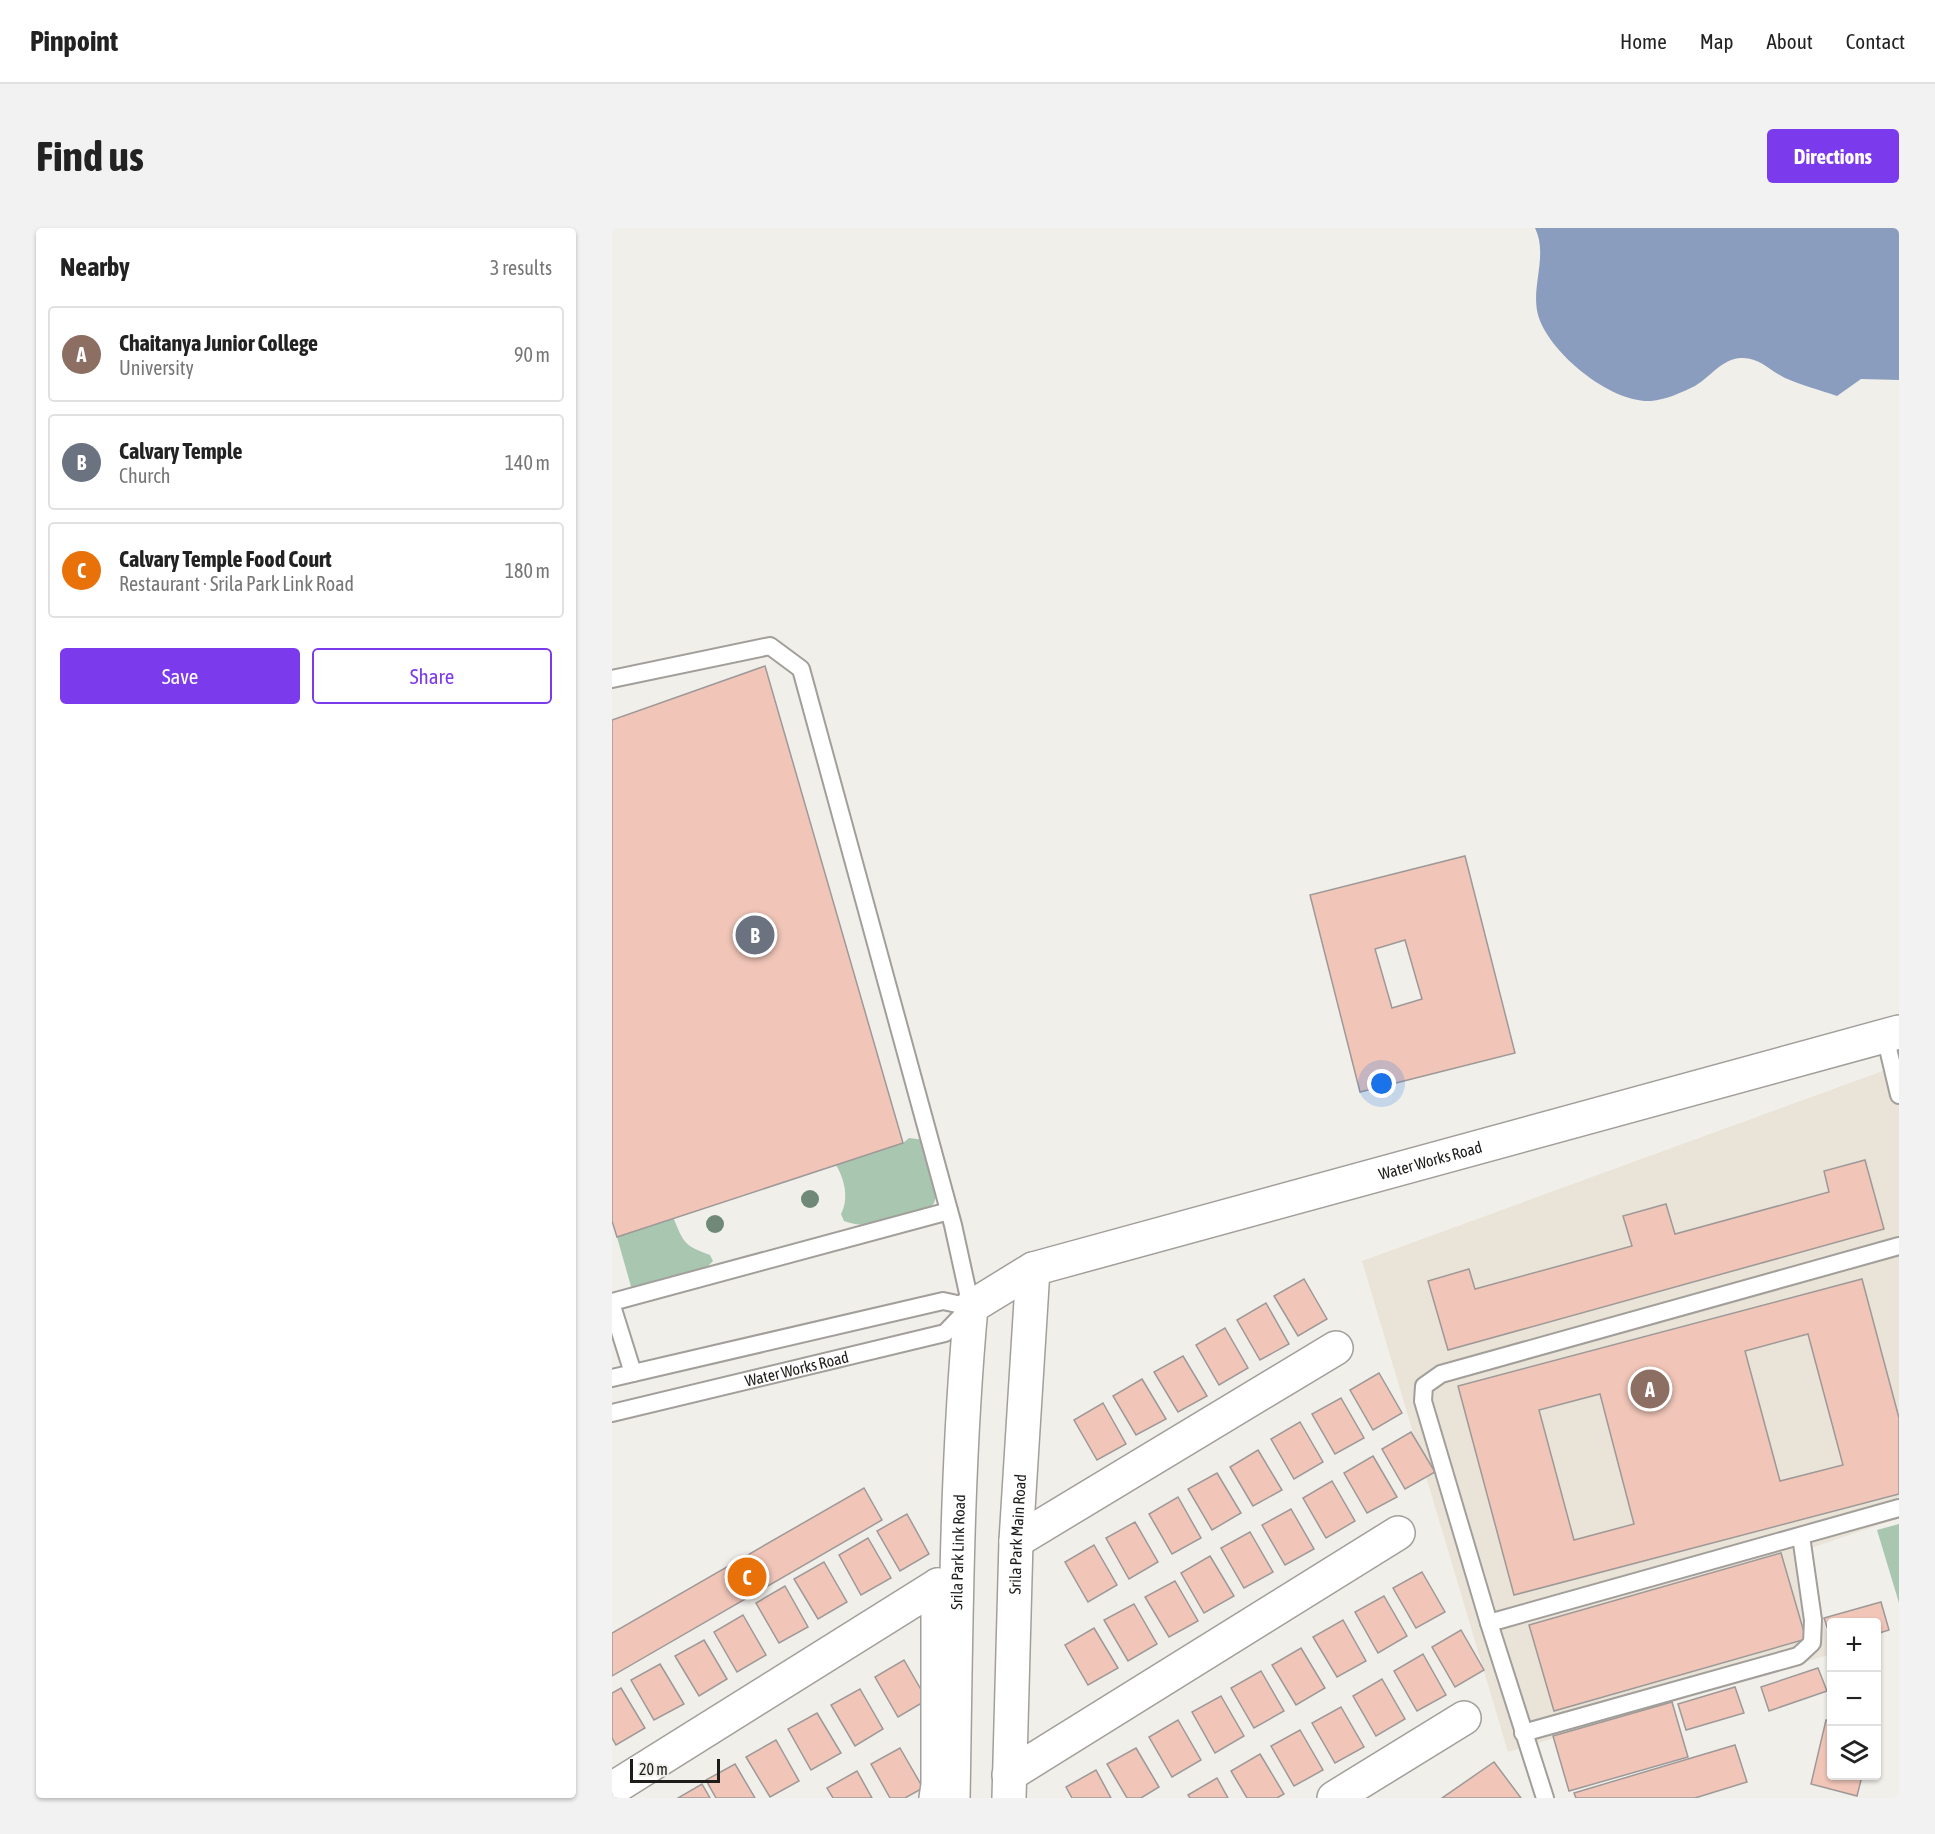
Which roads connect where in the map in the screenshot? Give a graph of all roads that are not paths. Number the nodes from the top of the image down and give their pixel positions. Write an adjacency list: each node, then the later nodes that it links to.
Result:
1 (612, 678): 4 (lane)
2 (1892, 1034): 3 (lane); 6 (street, Water Works Road)
3 (1899, 1095)
4 (949, 1211): 7 (lane); 8 (lane)
5 (1899, 1246): 17 (lane)
6 (1033, 1269): 8 (street, Water Works Road); 16 (street, Srila Park Main Road)
7 (612, 1304): 10 (lane)
8 (971, 1306): 10 (lane, Water Works Road); 12 (lane, Water Works Road); 23 (street, Srila Park Link Road)
9 (1336, 1348): 16 (street)
10 (633, 1373): 11 (lane, Water Works Road)
11 (612, 1378)
12 (612, 1413)
13 (1899, 1508): 15 (lane)
14 (1398, 1533): 20 (street)
15 (1801, 1536): 17 (lane); 19 (lane)
16 (1016, 1541): 20 (street, Srila Park Main Road)
17 (1489, 1623): 19 (lane)
18 (1464, 1718): 24 (street)
19 (1523, 1733): 25 (lane)
20 (1009, 1786)
21 (612, 1789): 22 (street)
22 (936, 1798)
23 (953, 1798)
24 (1334, 1798)
25 (1545, 1798)

